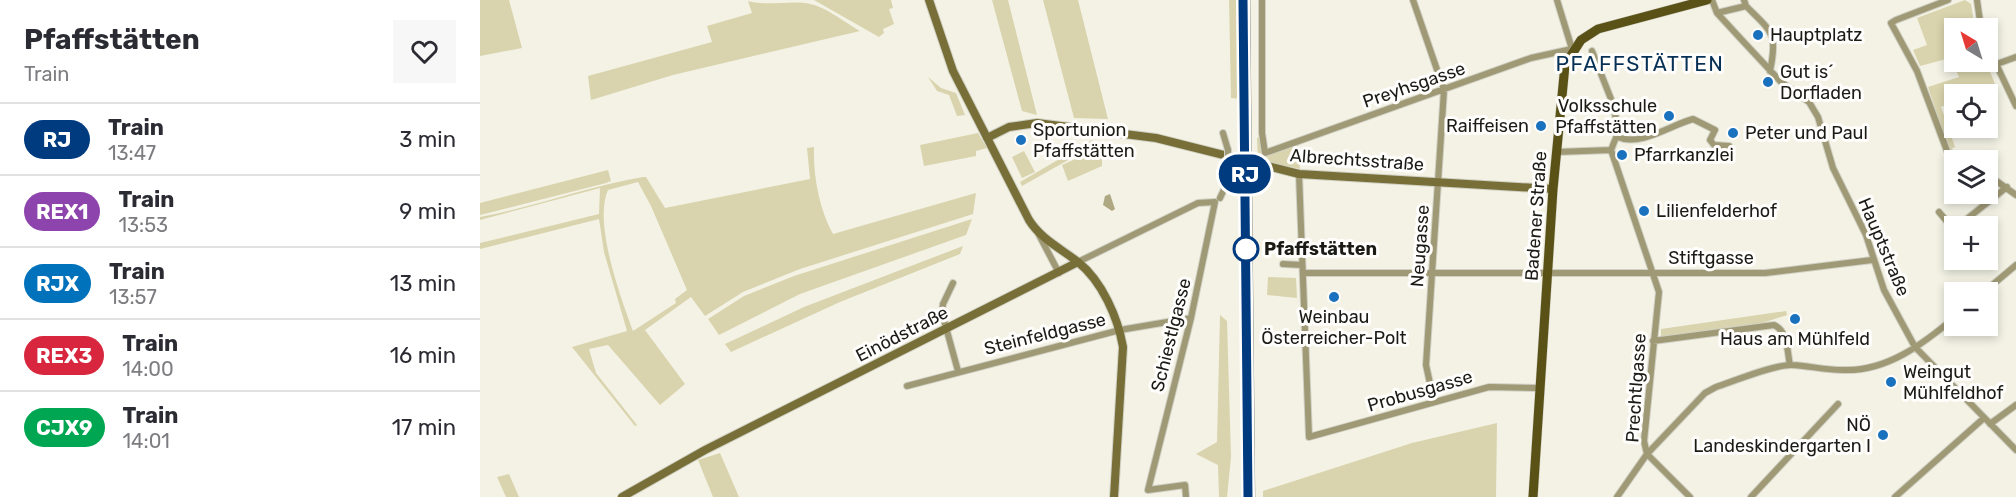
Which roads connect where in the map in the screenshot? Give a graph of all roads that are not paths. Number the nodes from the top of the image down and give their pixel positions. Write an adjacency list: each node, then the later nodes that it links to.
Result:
1 (928, 0): 22 (street)
2 (1262, 0): 18 (street, Preyhsgasse)
3 (1413, 0): 18 (street)
4 (1557, 0): 12 (street)
5 (1704, 0): 12 (main road)
6 (1712, 0): 10 (street)
7 (1948, 0): 25 (street)
8 (1977, 0): 11 (street)
9 (1745, 3): 10 (street); 16 (street)
10 (1718, 13): 16 (street)
11 (1980, 18)
12 (1572, 49): 18 (street, Preyhsgasse); 26 (main road, Badener Straße)
13 (1592, 51): 21 (street)
14 (2016, 57): 15 (street)
15 (1998, 64)
16 (1770, 71): 39 (street, Hauptstraße)
17 (1998, 72): 19 (street)
18 (1444, 90): 29 (street, Neugasse)
19 (2016, 106)
20 (1223, 133): 33 (street, bridge)
21 (1618, 137): 23 (street); 24 (street)
22 (987, 138): 27 (street, Albrechtsstraße); 38 (street)
23 (1729, 146)
24 (1611, 150): 26 (street); 45 (street, Prechtlgasse)
25 (1947, 150)
26 (1557, 152): 31 (main road, Badener Straße)
27 (1299, 174): 29 (street, Albrechtsstraße); 42 (street)
28 (1998, 181): 30 (street)
29 (1439, 183): 31 (street, Albrechtsstraße); 44 (street, Neugasse)
30 (2007, 187): 32 (street); 36 (street)
31 (1553, 189): 48 (main road, Badener Straße)
32 (2016, 195)
33 (1220, 198)
34 (1198, 203): 40 (street, Einödstraße); 51 (street, Schiestlgasse)
35 (1939, 212): 37 (street)
36 (1971, 216)
37 (1944, 218)
38 (1038, 233): 40 (street); 46 (street)
39 (1872, 260): 45 (street, Stiftgasse); 56 (street, Hauptstraße)
40 (1078, 262): 46 (street, Einödstraße); 54 (street)
41 (1283, 264): 42 (street)
42 (1302, 265): 47 (street)
43 (2016, 265): 49 (street)
44 (1434, 272): 47 (street, Stiftgasse); 48 (street, Stiftgasse); 61 (street, Neugasse)
45 (1654, 272): 48 (street, Stiftgasse); 55 (street, Prechtlgasse)
46 (1059, 273): 53 (street, Einödstraße)
47 (1305, 273): 61 (street, Probusgasse)
48 (1548, 273): 60 (main road, Badener Straße)
49 (1996, 282)
50 (953, 283): 53 (street)
51 (1191, 318): 54 (street, Steinfeldgasse); 70 (street, Schiestlgasse)
52 (1944, 325): 56 (street)
53 (948, 329): 58 (street); 68 (street, Einödstraße)
54 (1120, 330): 58 (street, Steinfeldgasse); 69 (street)
55 (1653, 342): 57 (street); 67 (street, Prechtlgasse)
56 (1915, 347): 57 (street); 64 (street, Hauptstraße)
57 (1790, 364): 67 (street)
58 (958, 371): 59 (street, Steinfeldgasse)
59 (907, 386)
60 (1541, 388): 61 (street, Probusgasse); 71 (main road, Badener Straße)
61 (1434, 402)
62 (1838, 404): 74 (street)
63 (2016, 405): 65 (street)
64 (1984, 418): 65 (street, Hauptstraße); 75 (street)
65 (1990, 424): 66 (street, Hauptstraße)
66 (2016, 450)
67 (1647, 454): 72 (street, Prechtlgasse); 73 (street)
68 (622, 497)
69 (1114, 497)
70 (1186, 497)
71 (1533, 497)
72 (1617, 497)
73 (1690, 497)
74 (1752, 497)
75 (1895, 497)

